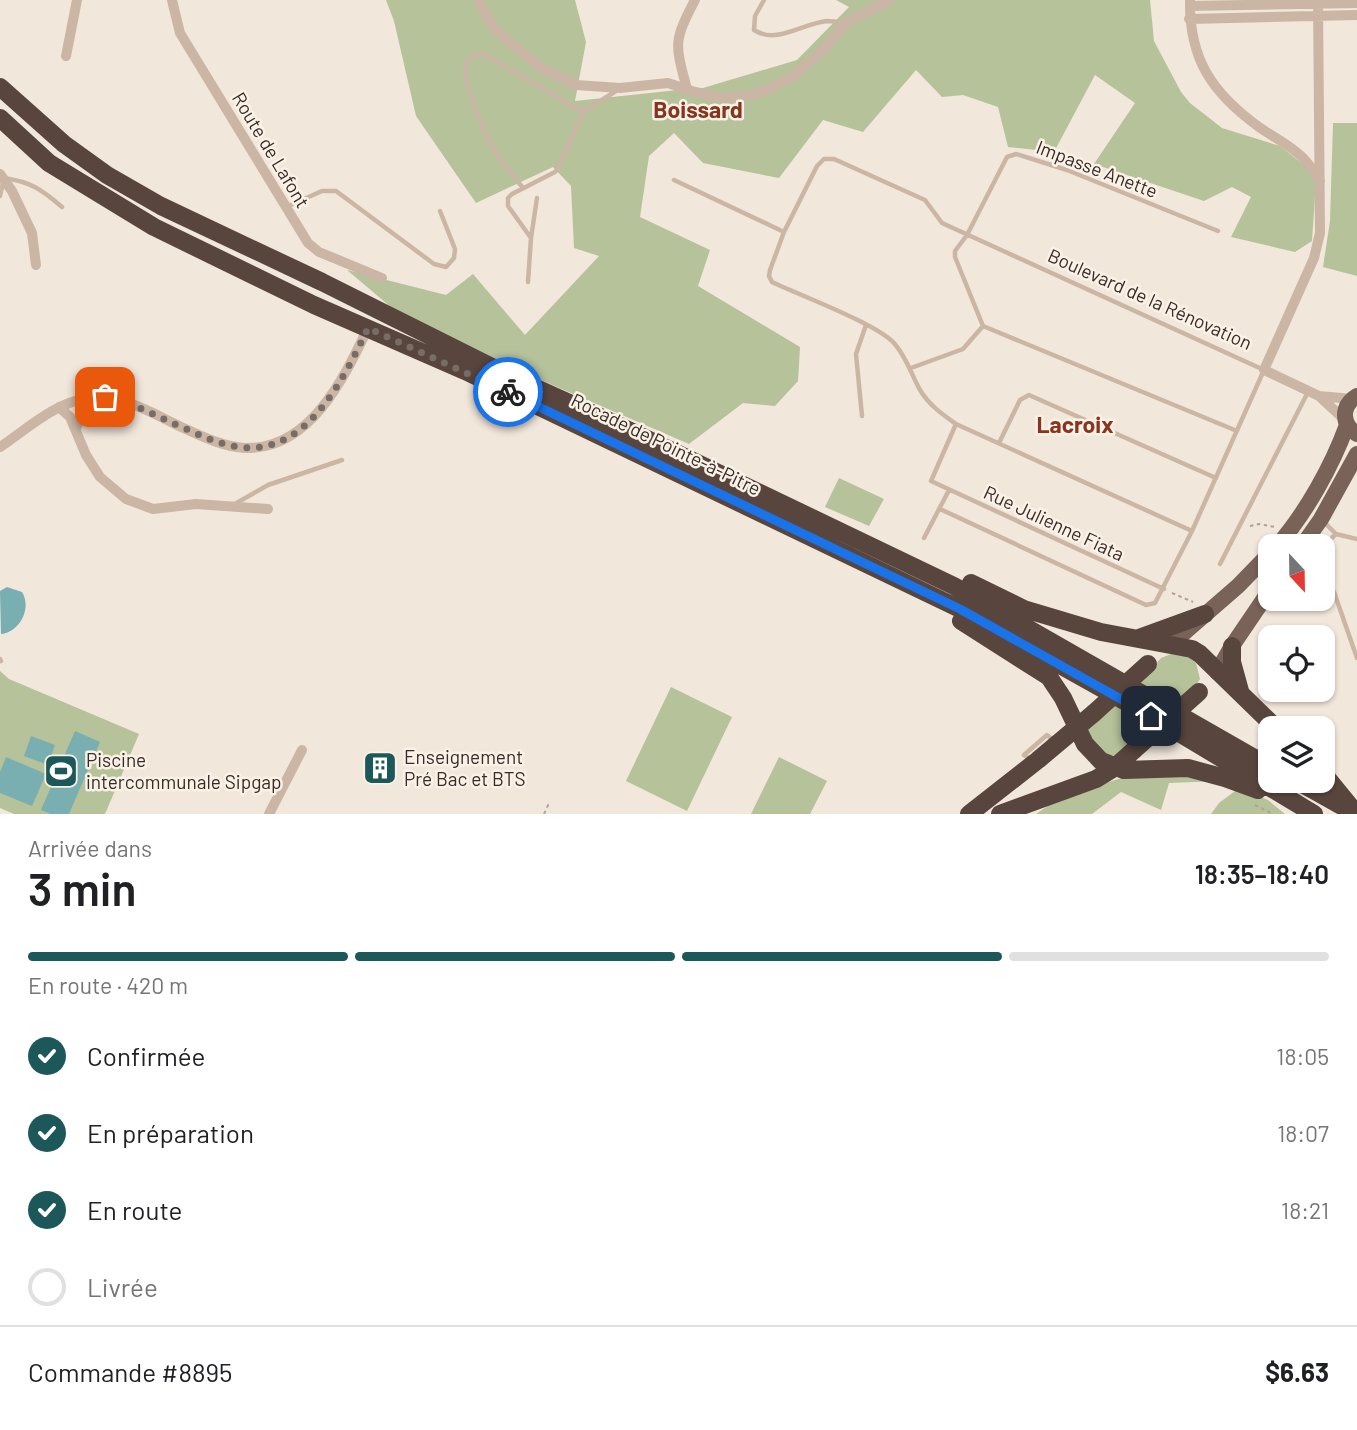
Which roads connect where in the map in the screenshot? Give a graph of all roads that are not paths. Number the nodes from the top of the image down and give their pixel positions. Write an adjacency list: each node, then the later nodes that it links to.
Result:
1 (77, 0): 14 (street)
2 (172, 0): 27 (street, Route de Lafont)
3 (478, 0): 16 (street)
4 (695, 0): 17 (street)
5 (764, 0): 13 (lane)
6 (891, 0): 13 (street)
7 (1318, 2): 8 (street); 9 (street); 11 (street)
8 (1189, 3): 12 (street)
9 (1357, 3)
10 (1357, 15): 11 (street)
11 (1318, 16): 12 (street); 22 (street)
12 (1189, 19): 22 (street)
13 (846, 23): 17 (street)
14 (66, 56)
15 (0, 87): 69 (highway, Rocade de Pointe-à-Pitre)
16 (620, 88): 17 (street); 18 (lane)
17 (687, 89)
18 (583, 112): 23 (lane); 23 (lane)
19 (0, 118): 38 (highway, Rocade de Pointe-à-Pitre)
20 (2, 176): 24 (lane); 26 (lane); 33 (street)
21 (674, 180): 30 (lane)
22 (1320, 181): 40 (street)
23 (523, 188): 32 (lane)
24 (0, 196)
25 (537, 198): 32 (lane)
26 (62, 207)
27 (286, 207): 28 (lane); 34 (street, Route de Lafont)
28 (440, 211)
29 (1219, 231): 31 (lane, Impasse Anette)
30 (784, 232): 31 (lane, Boulevard de la Rénovation); 36 (lane, Boulevard de la Rénovation)
31 (967, 235): 37 (lane, Impasse Anette); 40 (lane, Boulevard de la Rénovation)
32 (531, 238): 35 (lane)
33 (36, 265)
34 (382, 278)
35 (528, 282)
36 (866, 325): 39 (lane); 46 (lane)
37 (983, 326): 39 (lane); 50 (lane)
38 (368, 328): 44 (street); 69 (highway, Rocade de Pointe-à-Pitre)
39 (911, 368): 47 (lane)
40 (1264, 370): 41 (street, Boulevard de la Rénovation); 50 (lane)
41 (1308, 391): 42 (street, Boulevard de la Rénovation); 67 (lane)
42 (1319, 396): 43 (street, Boulevard de la Rénovation); 48 (street, Boulevard de la Rénovation)
43 (1354, 397): 48 (main road)
44 (100, 398): 45 (street); 49 (street)
45 (60, 407): 49 (street); 52 (street)
46 (862, 416)
47 (956, 424): 51 (lane); 56 (lane)
48 (1350, 426): 62 (main road)
49 (76, 429): 57 (street)
50 (1237, 431): 55 (lane)
51 (999, 443): 55 (lane); 61 (lane)
52 (0, 447)
53 (1357, 454): 60 (main road)
54 (342, 460): 57 (lane)
55 (1216, 478): 61 (lane)
56 (949, 490): 59 (lane); 70 (lane, Rue Julienne Fiata)
57 (229, 507): 58 (street)
58 (268, 509)
59 (940, 509): 65 (lane); 70 (lane)
60 (1321, 519): 63 (main road); 64 (lane)
61 (1192, 531): 70 (lane)
62 (1287, 534)
63 (1310, 534)
64 (1336, 534): 66 (lane)
65 (924, 538)
66 (1357, 539)
67 (1220, 564)
68 (1258, 567): 73 (main road)
69 (902, 570): 74 (highway); 81 (highway); 83 (highway, Rocade de Pointe-à-Pitre); 90 (highway, Rocade de Pointe-à-Pitre)
70 (1164, 589)
71 (1335, 595): 77 (lane)
72 (1258, 608): 76 (main road)
73 (1208, 612): 74 (highway); 75 (main road)
74 (1135, 639): 75 (highway)
75 (1170, 645): 78 (highway); 81 (highway, bridge)
76 (1232, 646): 78 (main road); 79 (highway)
77 (1357, 658)
78 (1217, 672): 79 (highway); 84 (highway, bridge)
79 (1241, 695): 80 (highway)
80 (1263, 716)
81 (1077, 729): 84 (highway); 92 (highway)
82 (302, 750): 91 (street)
83 (1258, 759)
84 (1114, 768): 89 (highway); 93 (highway)
85 (1335, 787): 87 (highway)
86 (1319, 793): 94 (highway)
87 (1340, 793): 88 (highway); 94 (highway)
88 (1357, 804)
89 (1278, 807): 90 (highway)
90 (1308, 812)
91 (269, 814)
92 (969, 814)
93 (1000, 814)
94 (1357, 814)

